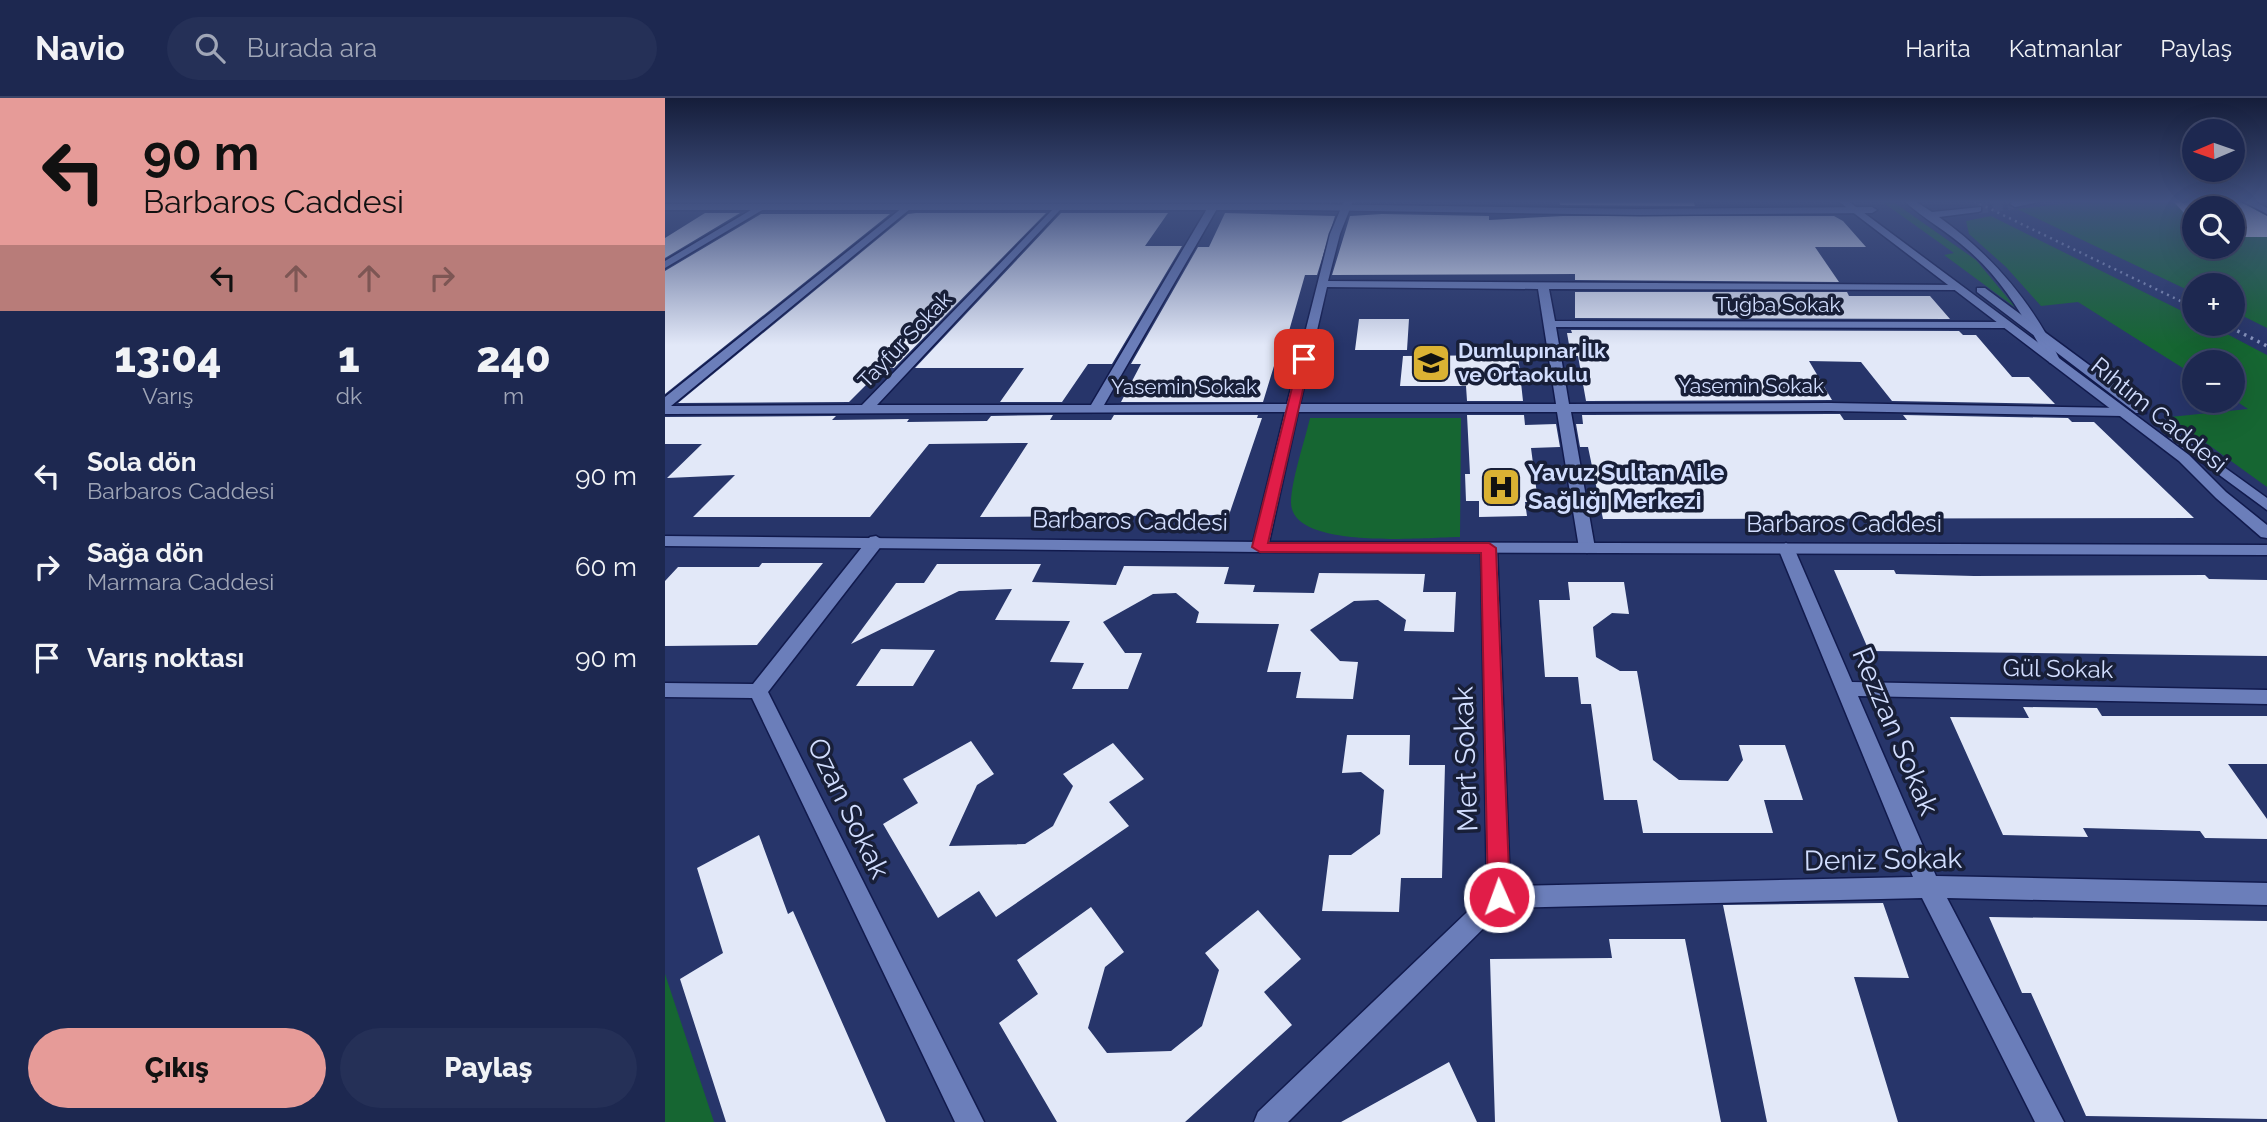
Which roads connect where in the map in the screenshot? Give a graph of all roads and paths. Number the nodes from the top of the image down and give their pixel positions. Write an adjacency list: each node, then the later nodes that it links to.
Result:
1 (692, 249): 9 (street)
2 (856, 249): 17 (street)
3 (1018, 249): 19 (street, Tayfur Sokak)
4 (1189, 249): 21 (street)
5 (1333, 249): 10 (street)
6 (1910, 249): 12 (street, Rıhtım Caddesi)
7 (1925, 249): 15 (street, Rıhtım Caddesi)
8 (1974, 249): 15 (street, Rıhtım Caddesi)
9 (665, 265)
10 (1322, 284): 11 (street); 20 (street)
11 (1543, 286): 12 (street); 13 (street)
12 (1959, 288): 14 (street, Rıhtım Caddesi)
13 (1550, 324): 14 (street, Tuğba Sokak); 18 (street)
14 (2007, 325): 16 (street, Rıhtım Caddesi)
15 (2044, 336): 16 (street, Rıhtım Caddesi); 24 (street, Rıhtım Caddesi)
16 (2054, 360): 23 (street, Rıhtım Caddesi)
17 (665, 404)
18 (1563, 407): 20 (street, Yasemin Sokak); 23 (street, Yasemin Sokak); 30 (street)
19 (867, 408): 21 (street, Yasemin Sokak); 22 (street, Yasemin Sokak)
20 (1292, 408): 21 (street, Yasemin Sokak); 28 (street)
21 (1095, 409)
22 (665, 410)
23 (2124, 412): 25 (street, Rıhtım Caddesi)
24 (2267, 505)
25 (2267, 533)
26 (665, 541): 27 (street, Barbaros Caddesi)
27 (876, 541): 28 (street, Barbaros Caddesi); 35 (street)
28 (1260, 547): 29 (street, Barbaros Caddesi)
29 (1489, 548): 30 (street, Barbaros Caddesi); 39 (street, Mert Sokak)
30 (1587, 548): 31 (street, Barbaros Caddesi)
31 (1786, 548): 32 (street, Barbaros Caddesi); 33 (street, Rezzan Sokak)
32 (2267, 550)
33 (1847, 689): 36 (street, Gül Sokak); 37 (street, Rezzan Sokak)
34 (665, 690): 35 (street)
35 (758, 691): 40 (street, Ozan Sokak)
36 (2267, 697)
37 (1929, 887): 38 (street, Deniz Sokak); 39 (street, Deniz Sokak); 42 (street, Rezzan Sokak)
38 (2267, 894)
39 (1499, 897): 41 (street)
40 (971, 1122)
41 (1268, 1122)
42 (2050, 1122)

